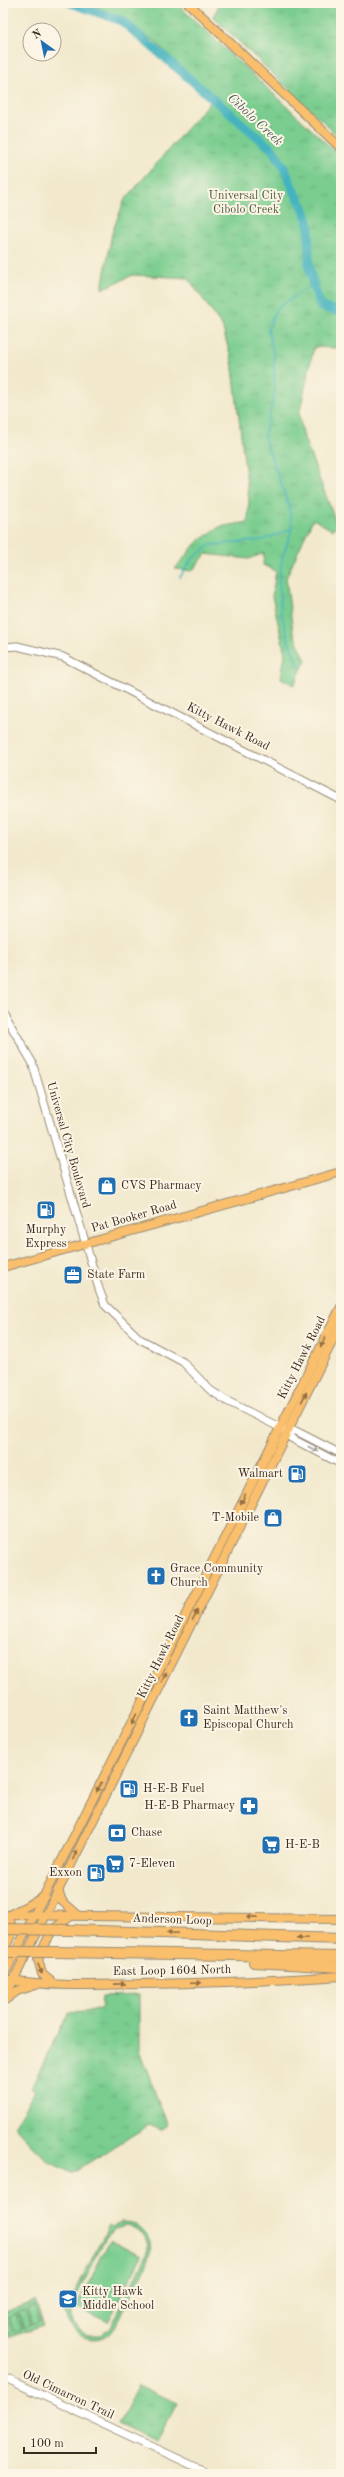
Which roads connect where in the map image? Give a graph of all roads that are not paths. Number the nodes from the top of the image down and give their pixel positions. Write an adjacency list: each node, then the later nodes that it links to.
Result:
1 (188, 3): 2 (main road)
2 (341, 148)
3 (3, 646): 4 (street, Kitty Hawk Road)
4 (341, 800)
5 (3, 1012): 7 (street, Universal City Boulevard)
6 (341, 1172): 7 (main road, Pat Booker Road)
7 (85, 1243): 8 (main road, Pat Booker Road); 11 (street, Universal City Boulevard)
8 (3, 1267)
9 (341, 1307): 11 (main road, Kitty Hawk Road, one-way to 11)
10 (341, 1324): 11 (main road, Kitty Hawk Road, one-way to 10)
11 (283, 1430): 12 (street, Universal City Boulevard); 13 (street, Universal City Boulevard, one-way to 13); 14 (main road, Kitty Hawk Road, one-way to 11); 15 (main road, Kitty Hawk Road, one-way to 15)
12 (341, 1454)
13 (341, 1464)
14 (58, 1890): 16 (main road); 19 (main road, Kitty Hawk Road)
15 (44, 1897): 17 (main road); 18 (main road, Kitty Hawk Road)
16 (75, 1915): 19 (main road); 20 (main road, one-way to 16); 31 (main road, one-way to 31)
17 (5, 1916): 18 (main road); 23 (main road)
18 (34, 1916): 19 (main road); 28 (main road, Kitty Hawk Road)
19 (47, 1916): 29 (main road, Kitty Hawk Road)
20 (341, 1919)
21 (3, 1929): 22 (highway, Anderson Loop, one-way to 21, bridge)
22 (341, 1939)
23 (3, 1952): 24 (highway, bridge)
24 (100, 1953): 25 (highway); 26 (highway)
25 (341, 1957)
26 (341, 1967)
27 (341, 1976): 31 (main road, East Loop 1604 North, one-way to 27)
28 (3, 1978): 29 (main road, East Loop 1604 North)
29 (14, 1981): 30 (main road, East Loop 1604 North); 32 (main road, Kitty Hawk Road)
30 (39, 1983): 31 (main road, East Loop 1604 North); 32 (main road)
31 (54, 1984)
32 (3, 2001)
33 (3, 2377): 34 (street, Old Cimarron Trail)
34 (211, 2474)

